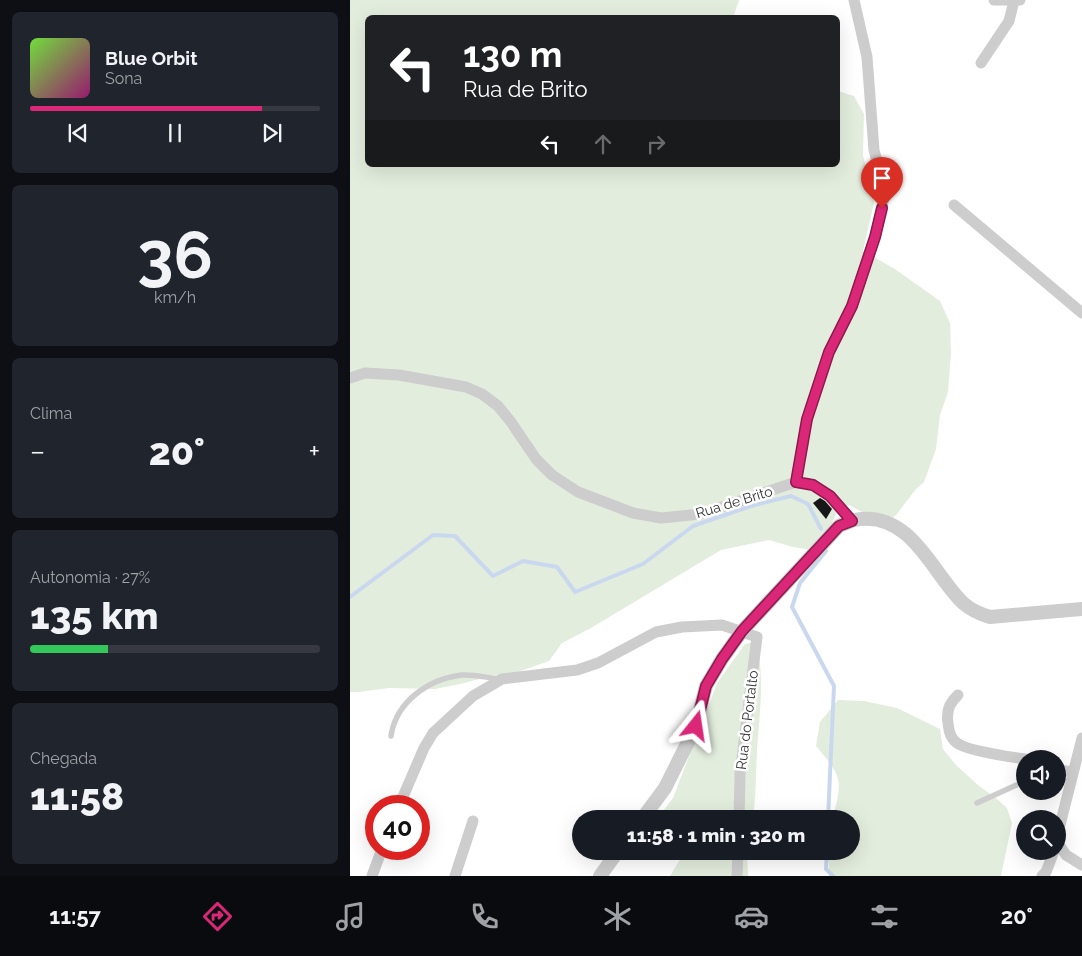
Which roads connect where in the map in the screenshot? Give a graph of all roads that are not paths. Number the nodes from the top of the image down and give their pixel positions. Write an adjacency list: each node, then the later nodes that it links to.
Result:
1 (854, 0): 8 (street)
2 (994, 0): 3 (street)
3 (1017, 1): 4 (street)
4 (981, 64)
5 (954, 205): 6 (street)
6 (1082, 313)
7 (350, 378): 8 (street, Rua de Brito)
8 (796, 482): 9 (street)
9 (852, 521): 10 (street); 11 (street)
10 (1082, 609)
11 (742, 631): 12 (street); 22 (street); 23 (street, Rua do Portalto)
12 (502, 679): 14 (lane); 20 (street)
13 (958, 695): 16 (street)
14 (391, 736)
15 (1082, 738): 18 (street)
16 (1016, 758)
17 (1066, 771): 18 (street)
18 (1073, 772): 24 (street)
19 (1016, 785): 21 (lane)
20 (404, 795)
21 (977, 803)
22 (649, 810)
23 (739, 810)
24 (1064, 810)
25 (472, 820): 33 (street)
26 (1066, 855): 31 (street)
27 (378, 860): 32 (street)
28 (612, 860): 34 (street)
29 (738, 860): 35 (street)
30 (1051, 860): 36 (street)
31 (1082, 865)
32 (372, 876)
33 (455, 876)
34 (600, 876)
35 (737, 876)
36 (1042, 876)

